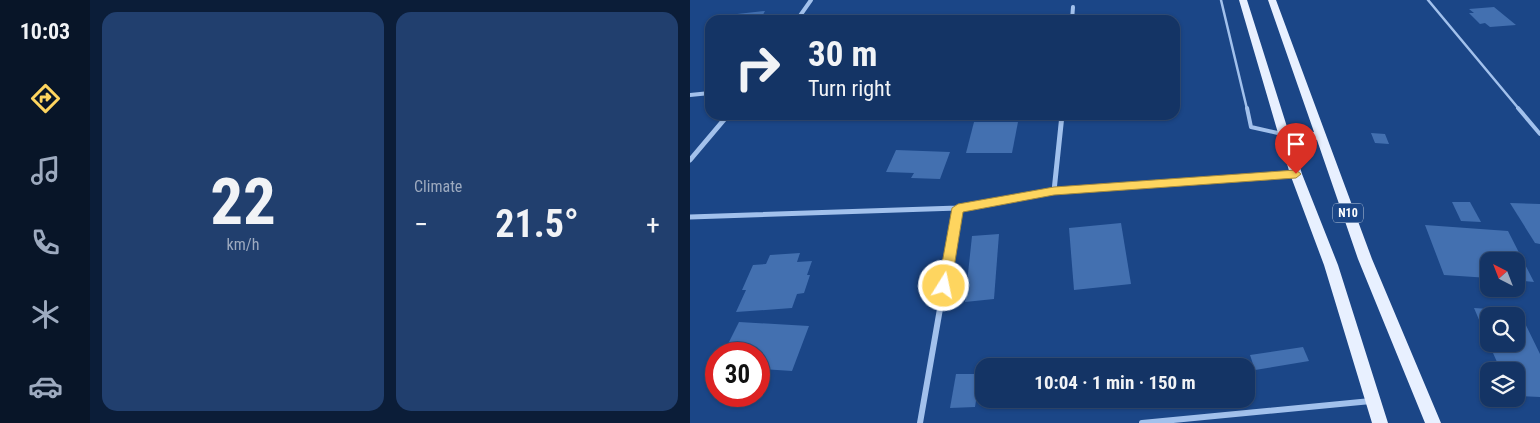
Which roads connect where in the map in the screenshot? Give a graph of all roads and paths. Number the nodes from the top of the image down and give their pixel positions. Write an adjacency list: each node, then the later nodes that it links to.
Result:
1 (811, 0): 7 (street)
2 (1221, 0): 13 (lane)
3 (1243, 0): 13 (main road, N10)
4 (1272, 0): 15 (main road, N10)
5 (1428, 0): 14 (lane)
6 (1073, 7): 8 (street)
7 (800, 15)
8 (1072, 15)
9 (705, 94): 10 (street)
10 (690, 95)
11 (724, 120): 16 (street)
12 (1061, 120): 18 (street)
13 (1284, 134): 15 (main road); 17 (main road, N10)
14 (1540, 134)
15 (1320, 136): 25 (main road, N10)
16 (690, 160)
17 (1296, 174): 18 (street); 21 (main road, N10)
18 (1054, 191): 19 (street)
19 (958, 208): 20 (street); 22 (street)
20 (690, 216)
21 (1373, 401): 23 (street); 24 (main road, N10)
22 (920, 423)
23 (1142, 423)
24 (1380, 423)
25 (1433, 423)

